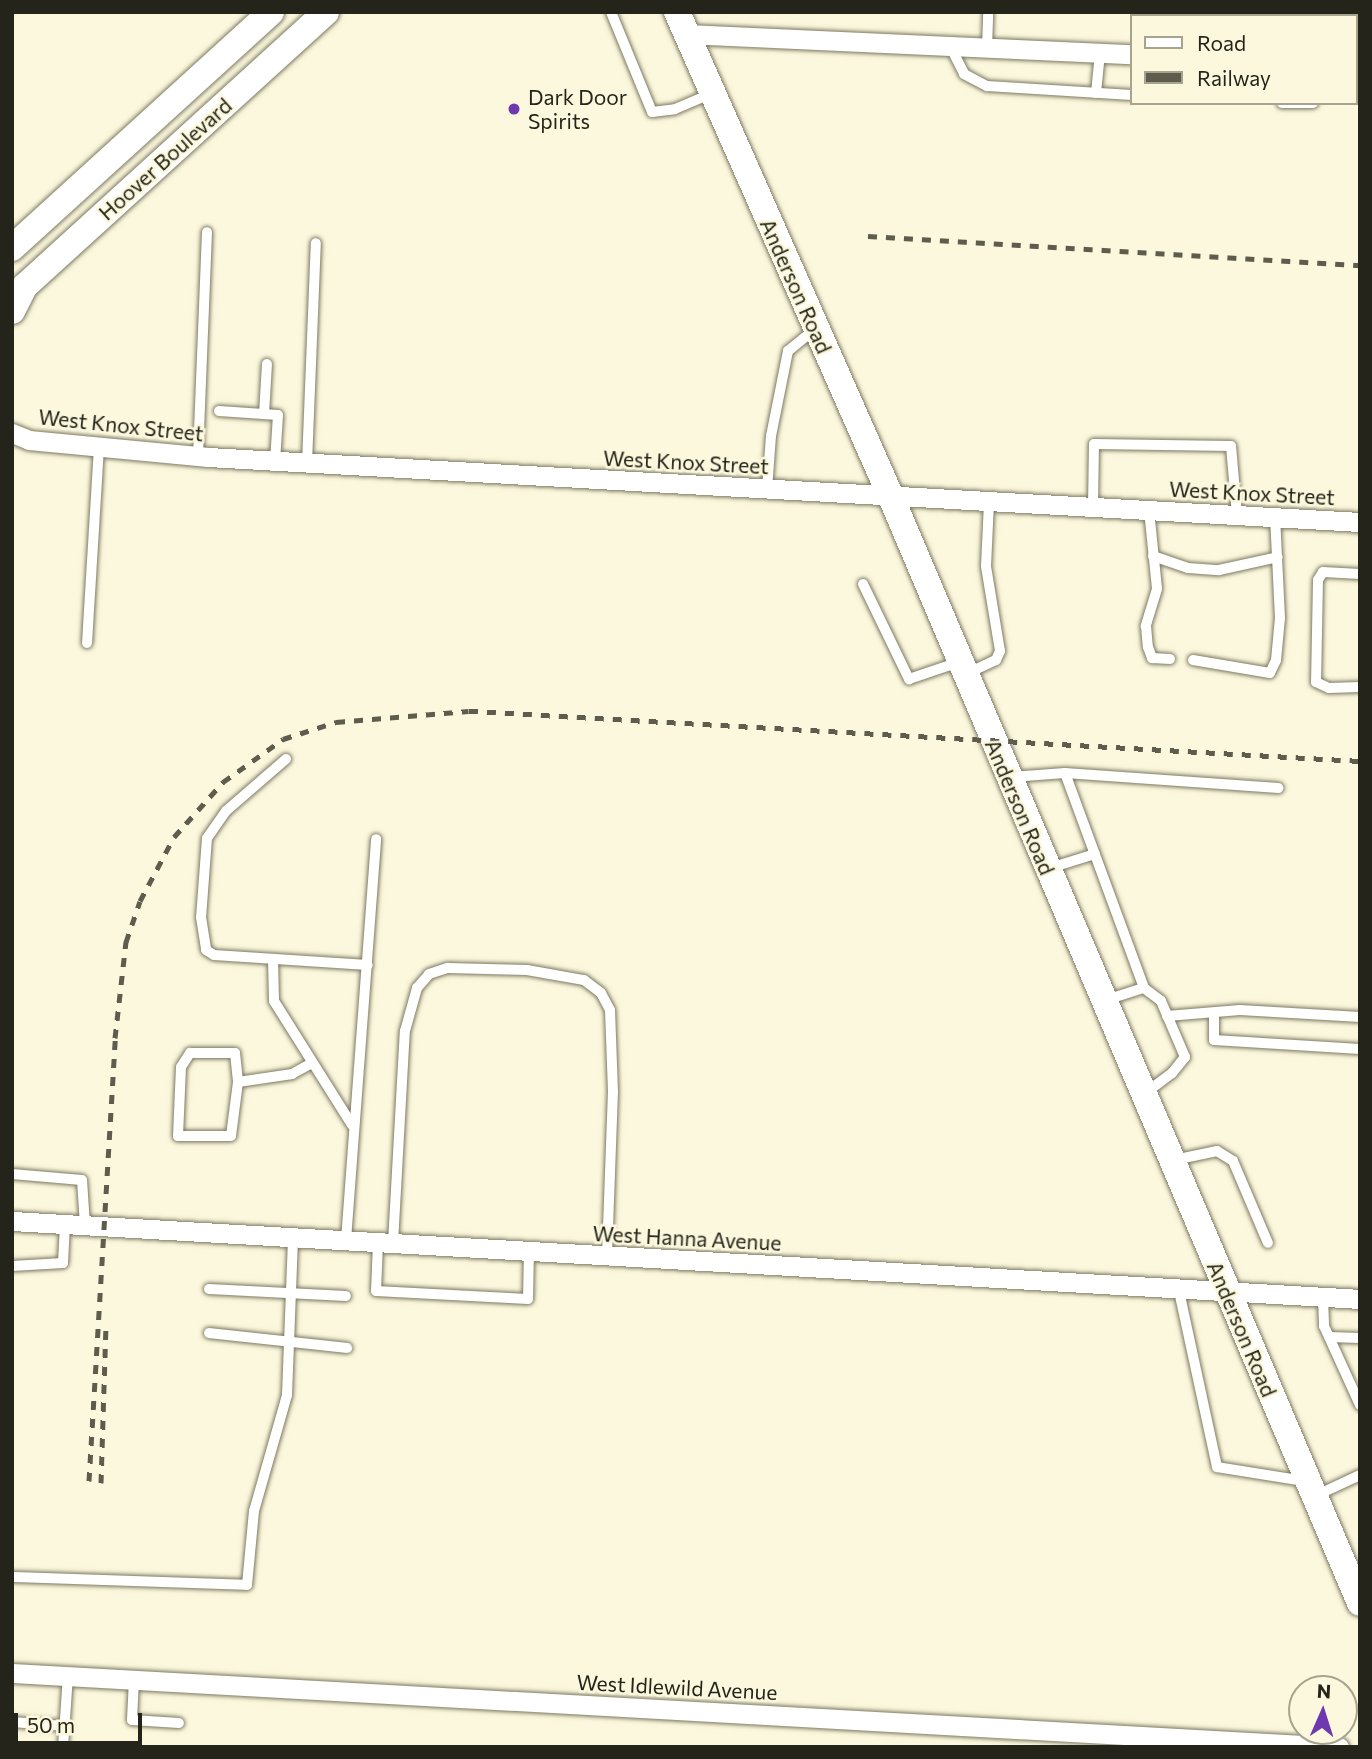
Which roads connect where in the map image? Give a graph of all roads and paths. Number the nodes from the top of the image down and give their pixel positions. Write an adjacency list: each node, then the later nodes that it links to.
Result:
1 (271, 12): 15 (street, Hoover Boulevard)
2 (326, 12): 16 (street, Hoover Boulevard)
3 (611, 12): 11 (lane)
4 (988, 12): 7 (lane)
5 (681, 23): 6 (street); 11 (street, Anderson Road)
6 (950, 46): 7 (street); 10 (lane)
7 (987, 48): 8 (street)
8 (1100, 53): 9 (street); 10 (lane)
9 (1130, 54)
10 (1096, 93): 12 (lane)
11 (712, 94): 17 (street, Anderson Road)
12 (1130, 95)
13 (207, 232): 23 (lane)
14 (316, 243): 25 (lane)
15 (12, 248)
16 (12, 311)
17 (815, 329): 26 (lane); 27 (street, Anderson Road)
18 (267, 364): 20 (lane)
19 (219, 411): 20 (lane)
20 (264, 414): 24 (lane)
21 (12, 433): 22 (street, West Knox Street)
22 (99, 447): 23 (street, West Knox Street); 38 (lane)
23 (198, 456): 24 (street, West Knox Street)
24 (275, 461): 25 (street, West Knox Street)
25 (307, 463): 26 (street, West Knox Street)
26 (767, 490): 27 (street, West Knox Street)
27 (891, 497): 28 (street, West Knox Street); 41 (street, Anderson Road)
28 (989, 502): 29 (street, West Knox Street); 41 (lane)
29 (1093, 507): 30 (street, West Knox Street); 31 (lane)
30 (1149, 510): 31 (street, West Knox Street); 34 (lane)
31 (1237, 514): 32 (street, West Knox Street)
32 (1275, 517): 33 (street, West Knox Street); 35 (lane)
33 (1360, 522)
34 (1153, 556): 35 (lane); 39 (lane)
35 (1278, 557): 40 (lane)
36 (1360, 575): 42 (lane)
37 (863, 584): 41 (lane)
38 (87, 643)
39 (1170, 659)
40 (1193, 660)
41 (962, 668): 45 (street, Anderson Road)
42 (1360, 687)
43 (286, 759): 50 (lane)
44 (1065, 773): 45 (lane); 46 (lane); 48 (lane)
45 (1007, 777): 49 (street, Anderson Road)
46 (1278, 788)
47 (376, 839): 51 (lane)
48 (1095, 854): 49 (lane); 52 (lane)
49 (1046, 869): 53 (street, Anderson Road)
50 (273, 959): 51 (lane); 58 (lane)
51 (368, 965): 61 (lane)
52 (1144, 988): 53 (lane); 55 (lane)
53 (1102, 1001): 60 (street, Anderson Road)
54 (1214, 1013): 55 (lane); 56 (lane); 57 (lane)
55 (1167, 1016): 60 (lane)
56 (1360, 1017)
57 (1360, 1049)
58 (312, 1063): 59 (lane); 61 (lane)
59 (238, 1082): 59 (lane)
60 (1142, 1095): 62 (street, Anderson Road)
61 (353, 1125): 68 (lane)
62 (1170, 1161): 70 (lane); 76 (street, Anderson Road)
63 (12, 1174): 66 (lane)
64 (12, 1221): 65 (street, West Hanna Avenue)
65 (65, 1224): 66 (street, West Hanna Avenue); 73 (lane)
66 (85, 1225): 67 (street, West Hanna Avenue)
67 (293, 1237): 68 (street, West Hanna Avenue); 77 (lane)
68 (346, 1240): 69 (street, West Hanna Avenue)
69 (386, 1243): 71 (street, West Hanna Avenue); 71 (lane); 72 (lane)
70 (1268, 1243)
71 (529, 1252): 72 (street, West Hanna Avenue)
72 (607, 1256): 75 (street, West Hanna Avenue)
73 (12, 1266)
74 (209, 1289): 77 (lane)
75 (1178, 1291): 76 (street, West Hanna Avenue); 88 (lane)
76 (1225, 1291): 78 (street, West Hanna Avenue); 88 (street, Anderson Road)
77 (291, 1294): 79 (lane); 84 (lane)
78 (1323, 1296): 80 (street, West Hanna Avenue); 82 (lane)
79 (346, 1297)
80 (1360, 1298)
81 (209, 1334): 84 (lane)
82 (1329, 1337): 83 (lane); 86 (lane)
83 (1360, 1338)
84 (289, 1344): 85 (lane); 89 (lane)
85 (347, 1348)
86 (1360, 1405)
87 (1360, 1475): 88 (lane)
88 (1312, 1489): 90 (street, Anderson Road)
89 (12, 1577)
90 (1360, 1603)
91 (12, 1673): 92 (street, West Idlewild Avenue)
92 (68, 1676): 93 (street, West Idlewild Avenue); 96 (lane)
93 (134, 1680): 95 (lane); 97 (street, West Idlewild Avenue)
94 (12, 1722): 96 (lane)
95 (179, 1723)
96 (65, 1726): 98 (lane)
97 (1216, 1743): 99 (street, West Idlewild Avenue)
98 (63, 1747)
99 (1339, 1747)

